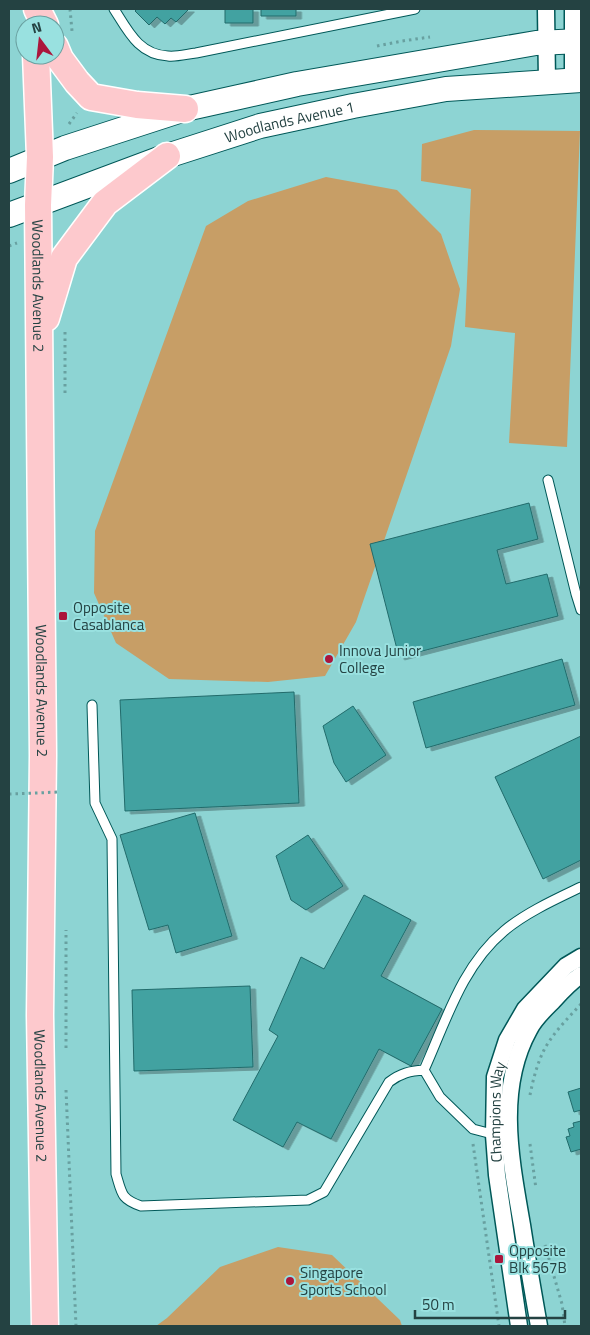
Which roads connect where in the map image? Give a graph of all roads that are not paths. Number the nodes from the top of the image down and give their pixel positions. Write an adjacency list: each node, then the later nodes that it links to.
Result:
1 (114, 9): 2 (lane)
2 (415, 9)
3 (546, 9): 6 (street)
4 (573, 9): 5 (street)
5 (577, 41): 6 (street, Woodlands Avenue 1); 9 (street)
6 (546, 42): 10 (street); 11 (street, Woodlands Avenue 1)
7 (36, 65): 13 (main road, Woodlands Avenue 2)
8 (65, 65): 11 (main road)
9 (577, 80): 10 (street, Woodlands Avenue 1)
10 (547, 82): 12 (street, Woodlands Avenue 1)
11 (185, 109): 13 (street, Woodlands Avenue 1)
12 (167, 156): 15 (street, Woodlands Avenue 1); 17 (main road)
13 (40, 157): 14 (street, Woodlands Avenue 1); 15 (main road, Woodlands Avenue 2)
14 (9, 171)
15 (38, 205): 16 (street, Woodlands Avenue 1); 17 (main road, Woodlands Avenue 2)
16 (9, 215)
17 (38, 345): 26 (main road, Woodlands Avenue 2)
18 (548, 480): 19 (lane)
19 (581, 610)
20 (92, 706): 24 (lane)
21 (581, 887): 24 (lane)
22 (581, 957): 25 (street, Champions Way)
23 (581, 976): 25 (street, Champions Way)
24 (424, 1070): 25 (lane)
25 (501, 1134): 27 (street, Champions Way); 28 (street, Champions Way)
26 (45, 1326)
27 (520, 1326)
28 (539, 1326)

